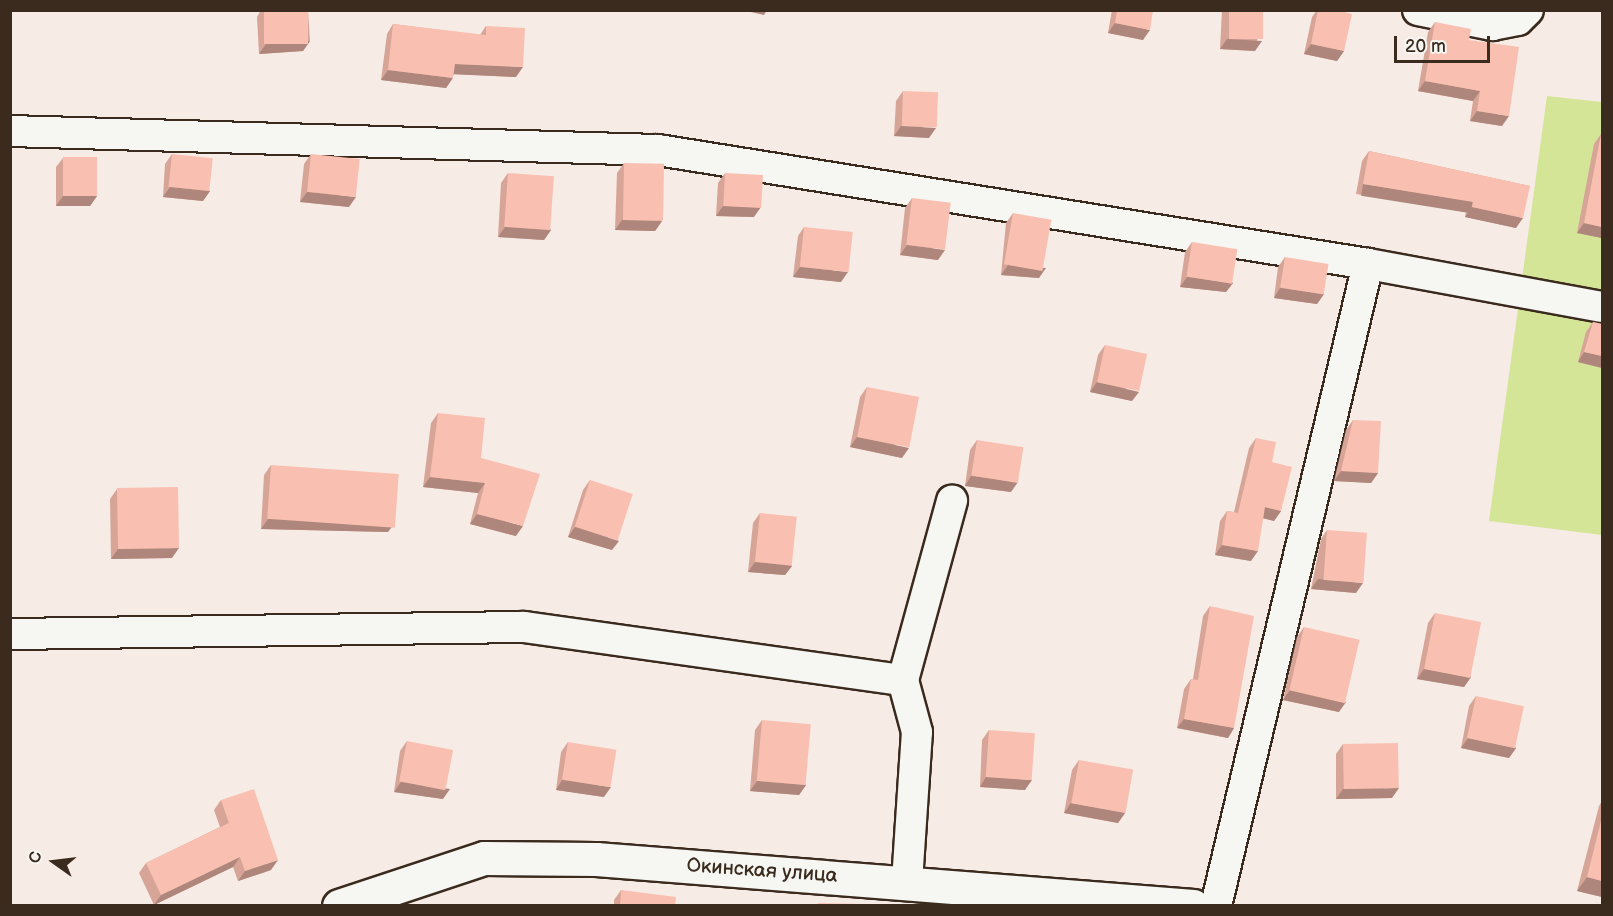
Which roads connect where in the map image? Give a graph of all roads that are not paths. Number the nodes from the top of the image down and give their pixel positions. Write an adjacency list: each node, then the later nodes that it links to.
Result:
1 (1418, 10): 2 (street)
2 (1528, 10)
3 (10, 131): 4 (street)
4 (1368, 264): 5 (street); 12 (street)
5 (1602, 307)
6 (952, 501): 8 (street)
7 (10, 634): 8 (street)
8 (903, 680): 9 (street)
9 (907, 882): 10 (street, Окинская улица); 11 (street, Окинская улица)
10 (339, 906)
11 (1192, 906)
12 (1216, 906)

